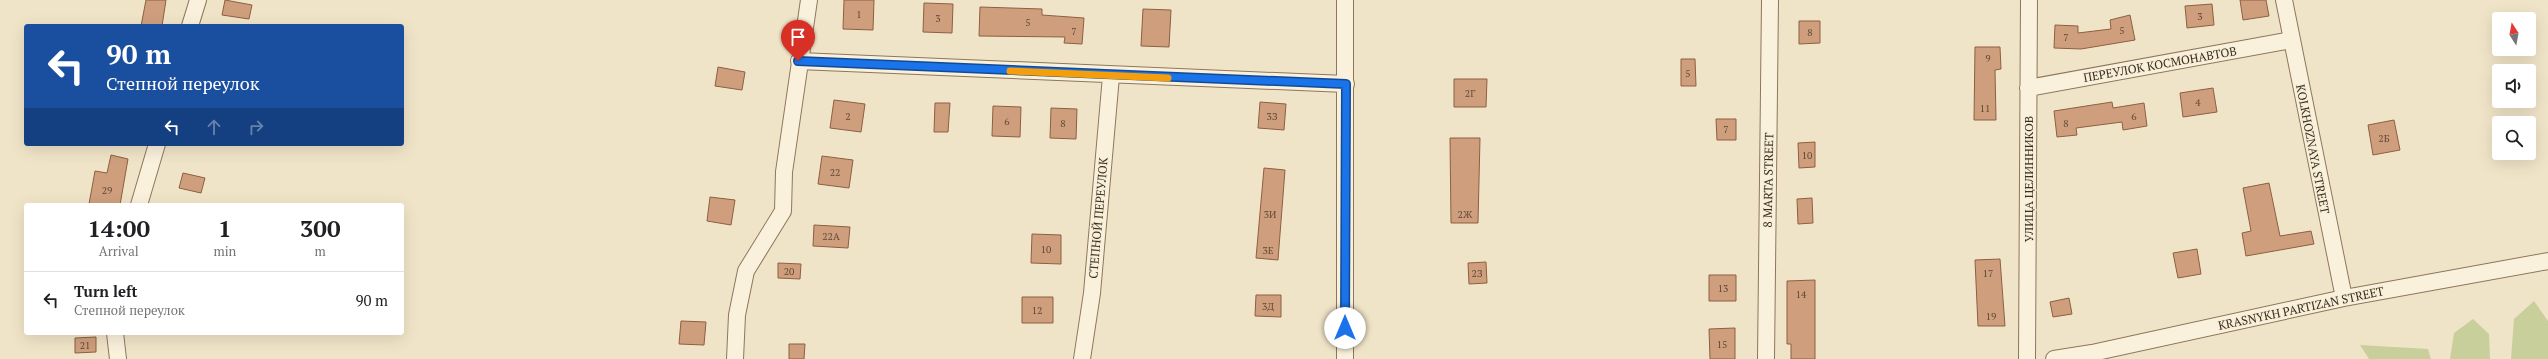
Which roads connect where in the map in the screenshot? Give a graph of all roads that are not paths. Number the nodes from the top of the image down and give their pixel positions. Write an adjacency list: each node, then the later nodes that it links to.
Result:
1 (198, 0): 7 (street)
2 (809, 0): 9 (street)
3 (1345, 0): 11 (street)
4 (1770, 0): 23 (street, 8 MARTA STREET)
5 (2029, 0): 12 (street, УЛИЦА ЦЕЛИННИКОВ)
6 (2284, 0): 8 (street, KOLKHOZNAYA STREET)
7 (191, 24)
8 (2291, 40): 12 (street, ПЕРЕУЛОК КОСМОНАВТОВ); 16 (street, KOLKHOZNAYA STREET)
9 (798, 61): 10 (street); 20 (street)
10 (1111, 76): 11 (street); 21 (street, СТЕПНОЙ ПЕРЕУЛОК)
11 (1346, 84): 22 (street)
12 (2028, 88): 24 (street, УЛИЦА ЦЕЛИННИКОВ)
13 (155, 146): 14 (street)
14 (140, 203)
15 (2548, 262): 16 (street, KRASNYKH PARTIZAN STREET)
16 (2344, 298): 18 (street, KRASNYKH PARTIZAN STREET)
17 (115, 335): 19 (street)
18 (2093, 356): 25 (street, KRASNYKH PARTIZAN STREET)
19 (118, 359)
20 (735, 359)
21 (1082, 359)
22 (1345, 359)
23 (1766, 359)
24 (2027, 359)
25 (2054, 359)

